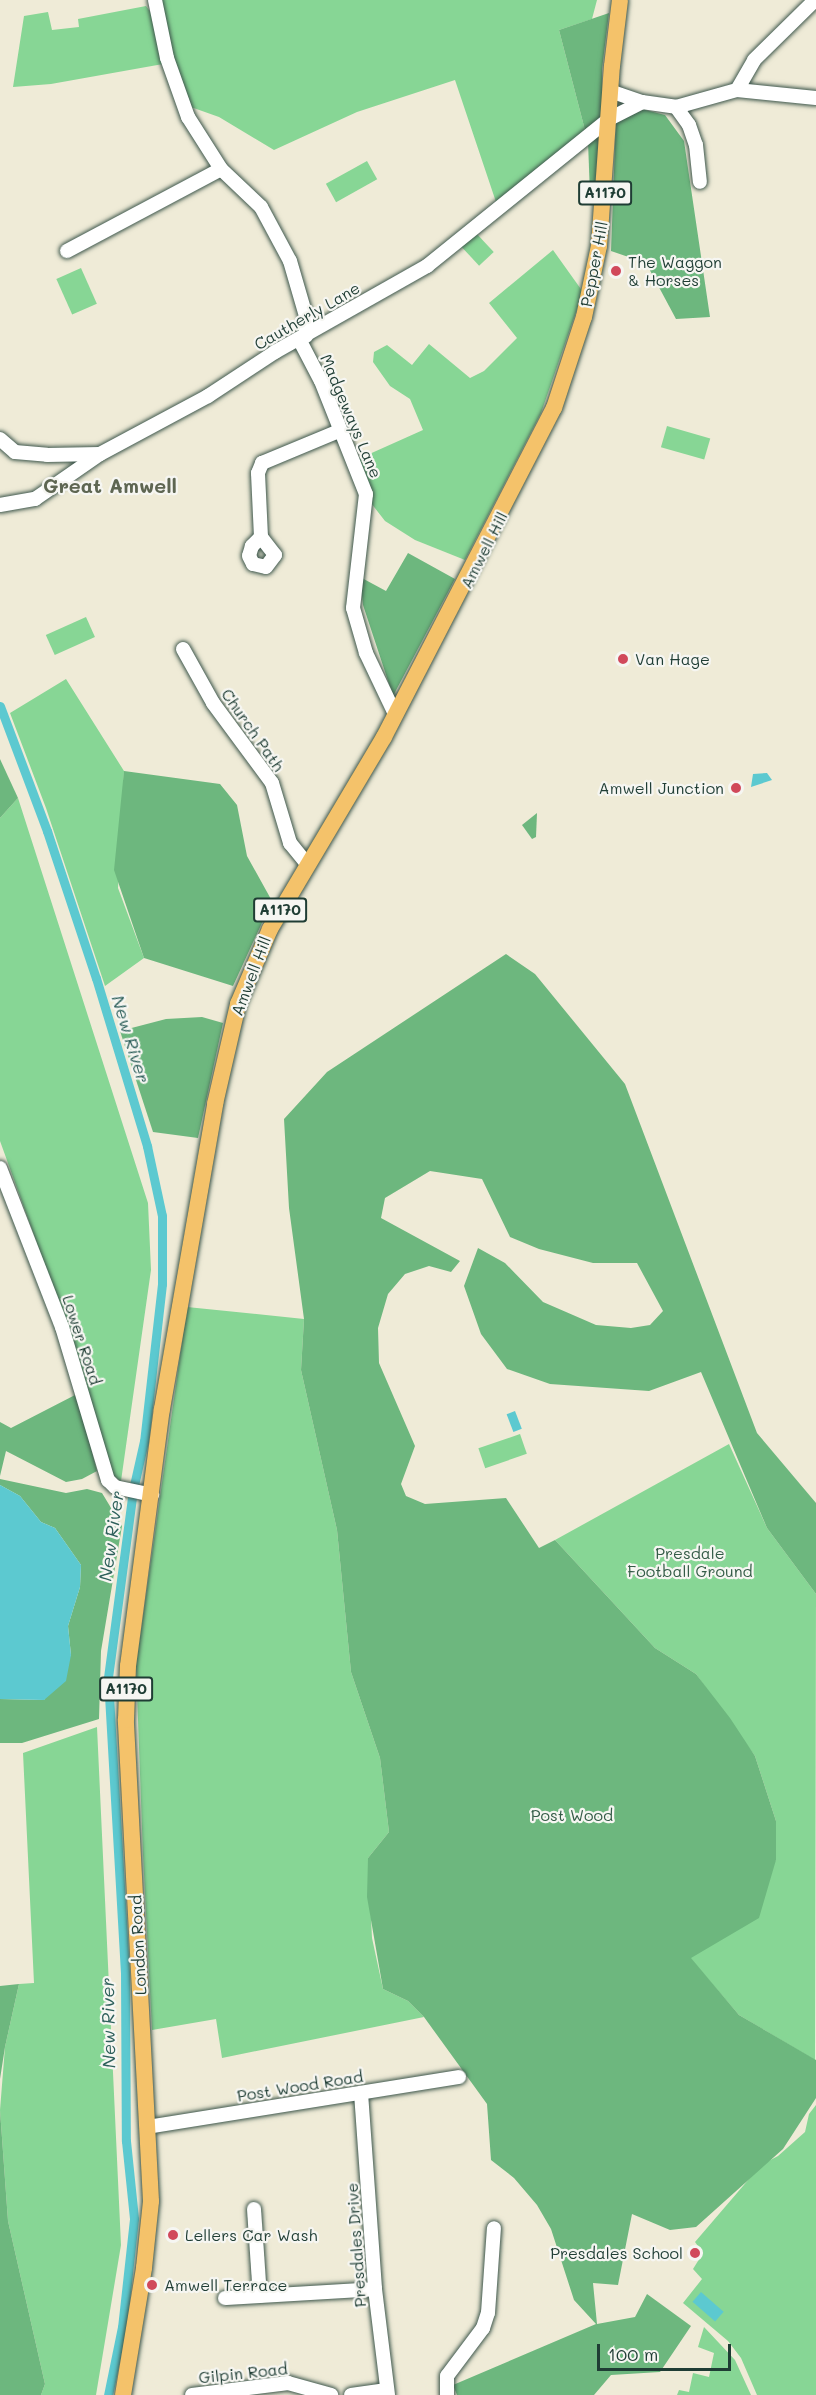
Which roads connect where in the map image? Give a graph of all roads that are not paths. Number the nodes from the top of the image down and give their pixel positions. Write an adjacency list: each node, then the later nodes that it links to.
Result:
1 (155, 0): 10 (street)
2 (620, 0): 5 (main road, Pepper Hill / A1170)
3 (815, 0): 4 (street)
4 (737, 90): 6 (street); 8 (street)
5 (610, 91): 7 (street); 9 (main road, Pepper Hill / A1170)
6 (816, 98)
7 (642, 102): 8 (street); 9 (street, Cautherly Lane)
8 (676, 107): 11 (street)
9 (609, 119): 14 (street, Cautherly Lane); 16 (main road, Pepper Hill / A1170)
10 (221, 169): 12 (street); 13 (street)
11 (700, 182)
12 (67, 251)
13 (306, 316): 14 (street); 15 (street)
14 (322, 326): 15 (street, Cautherly Lane)
15 (302, 337): 17 (street, Madgeways Lane); 19 (street, Cautherly Lane)
16 (564, 381): 23 (main road, Amwell Hill / A1170)
17 (339, 432): 21 (street); 23 (street, Madgeways Lane)
18 (0, 440): 19 (street)
19 (100, 454): 20 (street, Cautherly Lane)
20 (0, 505)
21 (261, 537)
22 (183, 649): 24 (street, Church Path)
23 (395, 714): 24 (main road, Amwell Hill / A1170)
24 (306, 863): 26 (main road, Amwell Hill / A1170)
25 (0, 1168): 26 (street, Lower Road)
26 (139, 1493): 29 (main road, London Road / A1170)
27 (459, 2077): 28 (street, Post Wood Road)
28 (361, 2093): 29 (street, Post Wood Road); 32 (street, Presdales Drive)
29 (147, 2127): 37 (main road, London Road / A1170)
30 (254, 2209): 33 (street)
31 (494, 2228): 40 (street)
32 (375, 2289): 33 (street); 35 (street, Presdales Drive)
33 (260, 2296): 34 (street)
34 (225, 2298)
35 (388, 2392): 39 (street)
36 (325, 2394): 38 (street, Gilpin Road)
37 (123, 2395)
38 (192, 2395)
39 (351, 2395)
40 (447, 2395)

